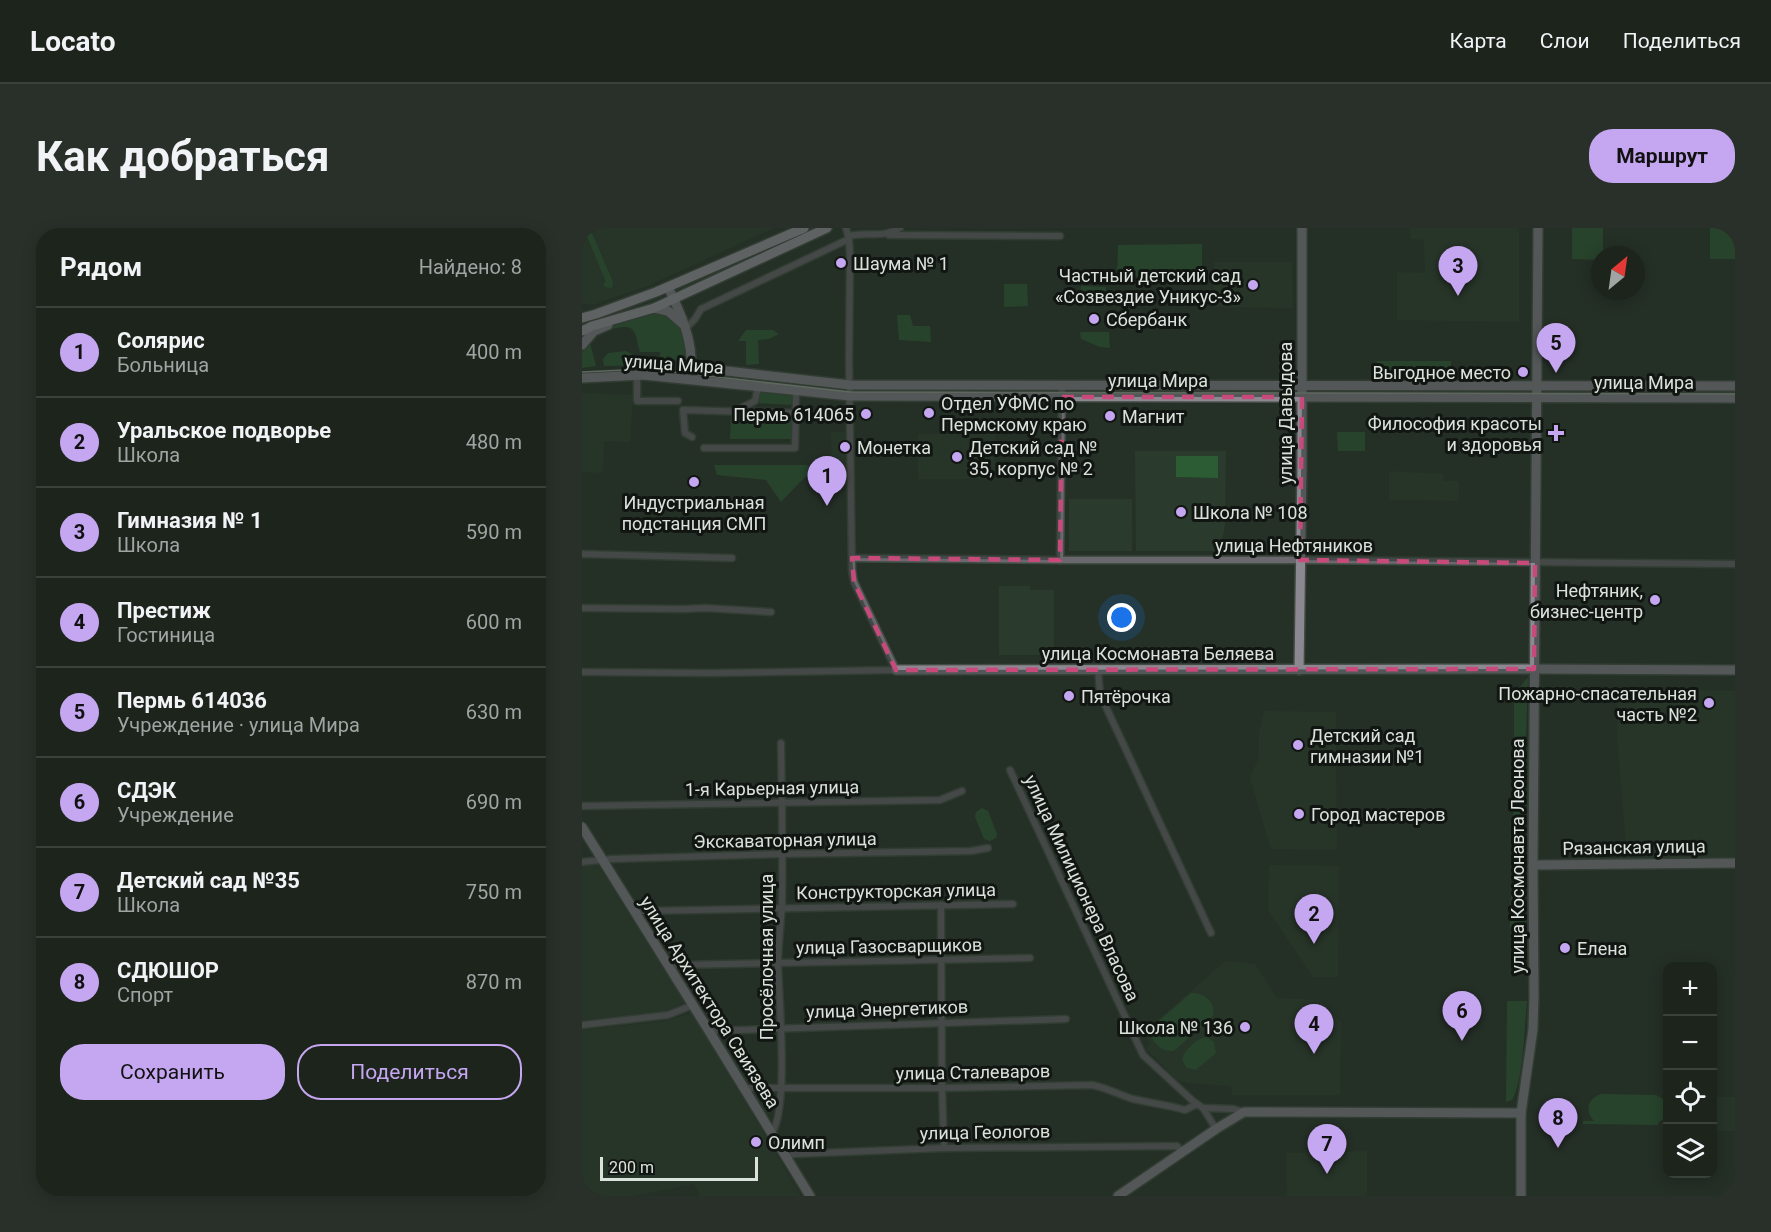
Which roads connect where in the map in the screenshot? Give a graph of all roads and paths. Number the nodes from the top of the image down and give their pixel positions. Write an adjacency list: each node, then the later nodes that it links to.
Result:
1 (804, 228): 10 (main road)
2 (827, 228): 11 (main road)
3 (846, 228): 9 (street)
4 (900, 228): 7 (street)
5 (1302, 228): 26 (main road, улица Давыдова)
6 (1538, 228): 27 (main road, улица Космонавта Леонова)
7 (889, 235): 8 (street); 9 (street)
8 (1060, 236)
9 (849, 238): 17 (street); 24 (street)
10 (668, 287): 12 (main road); 16 (main road)
11 (699, 288): 12 (main road); 14 (main road)
12 (674, 299): 13 (main road); 14 (main road)
13 (654, 308): 15 (main road); 17 (main road)
14 (681, 313): 17 (main road)
15 (621, 317): 18 (main road); 19 (main road)
16 (582, 318)
17 (685, 327): 20 (main road)
18 (582, 332)
19 (582, 345)
20 (692, 367): 23 (main road); 24 (main road, улица Мира)
21 (637, 375): 22 (main road, улица Мира); 23 (main road, улица Мира); 36 (street)
22 (582, 378)
23 (690, 380): 29 (main road, улица Мира)
24 (850, 385): 25 (main road, улица Мира); 31 (street)
25 (1062, 385): 26 (main road, улица Мира); 32 (street)
26 (1302, 385): 27 (main road, улица Мира); 33 (main road, улица Давыдова)
27 (1537, 386): 28 (main road, улица Мира); 34 (main road, улица Космонавта Леонова)
28 (1735, 386)
29 (758, 387): 30 (main road, улица Мира); 37 (street)
30 (796, 391): 31 (main road, улица Мира); 38 (street)
31 (850, 396): 32 (main road, улица Мира); 43 (street)
32 (1062, 397): 33 (main road, улица Мира); 44 (street)
33 (1302, 397): 34 (main road, улица Мира); 45 (main road, улица Давыдова)
34 (1537, 398): 35 (main road, улица Мира); 46 (main road, улица Космонавта Леонова)
35 (1735, 398)
36 (678, 401)
37 (736, 411): 38 (street); 39 (street)
38 (795, 413): 40 (street)
39 (692, 437)
40 (704, 448)
41 (582, 554): 42 (street)
42 (732, 558)
43 (852, 558): 44 (street, улица Нефтяников); 53 (street)
44 (1060, 560): 45 (street, улица Нефтяников)
45 (1300, 560): 46 (street, улица Нефтяников); 51 (main road, улица Давыдова)
46 (1535, 563): 47 (street, улица Нефтяников); 52 (main road, улица Космонавта Леонова)
47 (1735, 564)
48 (582, 608): 49 (street)
49 (771, 612)
50 (1098, 669): 51 (main road, улица Космонавта Беляева); 53 (main road, улица Космонавта Беляева); 72 (street)
51 (1299, 669): 52 (main road, улица Космонавта Беляева)
52 (1534, 669): 54 (main road, улица Космонавта Беляева); 67 (main road, улица Космонавта Леонова)
53 (896, 670): 55 (street, улица Космонавта Беляева)
54 (1735, 670)
55 (582, 672)
56 (781, 743): 59 (street, Просёлочная улица)
57 (1011, 770): 86 (street, улица Милиционера Власова)
58 (962, 792): 59 (street, 1-я Карьерная улица)
59 (782, 802): 60 (street, 1-я Карьерная улица); 63 (street, Просёлочная улица)
60 (582, 806)
61 (582, 826): 64 (main road, улица Архитектора Свиязева)
62 (988, 848): 63 (street, Экскаваторная улица)
63 (782, 854): 64 (street, Экскаваторная улица); 70 (street, Просёлочная улица)
64 (603, 861): 65 (street, Экскаваторная улица); 71 (main road, улица Архитектора Свиязева)
65 (582, 862)
66 (1735, 863): 67 (main road, Рязанская улица)
67 (1533, 865): 88 (main road, улица Космонавта Леонова)
68 (1013, 904): 69 (street, Конструкторская улица)
69 (941, 905): 70 (street, Конструкторская улица); 74 (street)
70 (782, 907): 71 (street, Конструкторская улица); 75 (street, Просёлочная улица)
71 (635, 914): 77 (main road, улица Архитектора Свиязева)
72 (1210, 933)
73 (1030, 958): 74 (street, улица Газосварщиков)
74 (941, 960): 75 (street, улица Газосварщиков); 79 (street)
75 (778, 963): 76 (street, улица Газосварщиков); 81 (street, Просёлочная улица)
76 (677, 965)
77 (693, 1005): 80 (street); 82 (main road, улица Архитектора Свиязева)
78 (1066, 1019): 79 (street, улица Энергетиков)
79 (942, 1022): 81 (street, улица Энергетиков); 84 (street)
80 (582, 1025)
81 (780, 1027): 82 (street, улица Энергетиков); 83 (street, Просёлочная улица)
82 (709, 1031): 85 (main road, улица Архитектора Свиязева)
83 (781, 1088): 84 (street, улица Сталеваров); 85 (street, улица Сталеваров); 90 (street, Просёлочная улица)
84 (942, 1088): 86 (street, улица Сталеваров); 91 (street)
85 (746, 1090): 90 (main road, улица Архитектора Свиязева)
86 (1200, 1106): 87 (street); 89 (street, улица Милиционера Власова)
87 (1244, 1112): 88 (main road); 89 (main road)
88 (1521, 1113): 96 (main road, улица Космонавта Леонова)
89 (1216, 1129): 92 (main road)
90 (772, 1132): 93 (main road, улица Архитектора Свиязева)
91 (944, 1148): 92 (street, улица Геологов); 93 (street, улица Геологов)
92 (1182, 1152): 95 (main road)
93 (786, 1157): 94 (main road, улица Архитектора Свиязева)
94 (810, 1196)
95 (1118, 1196)
96 (1521, 1196)

